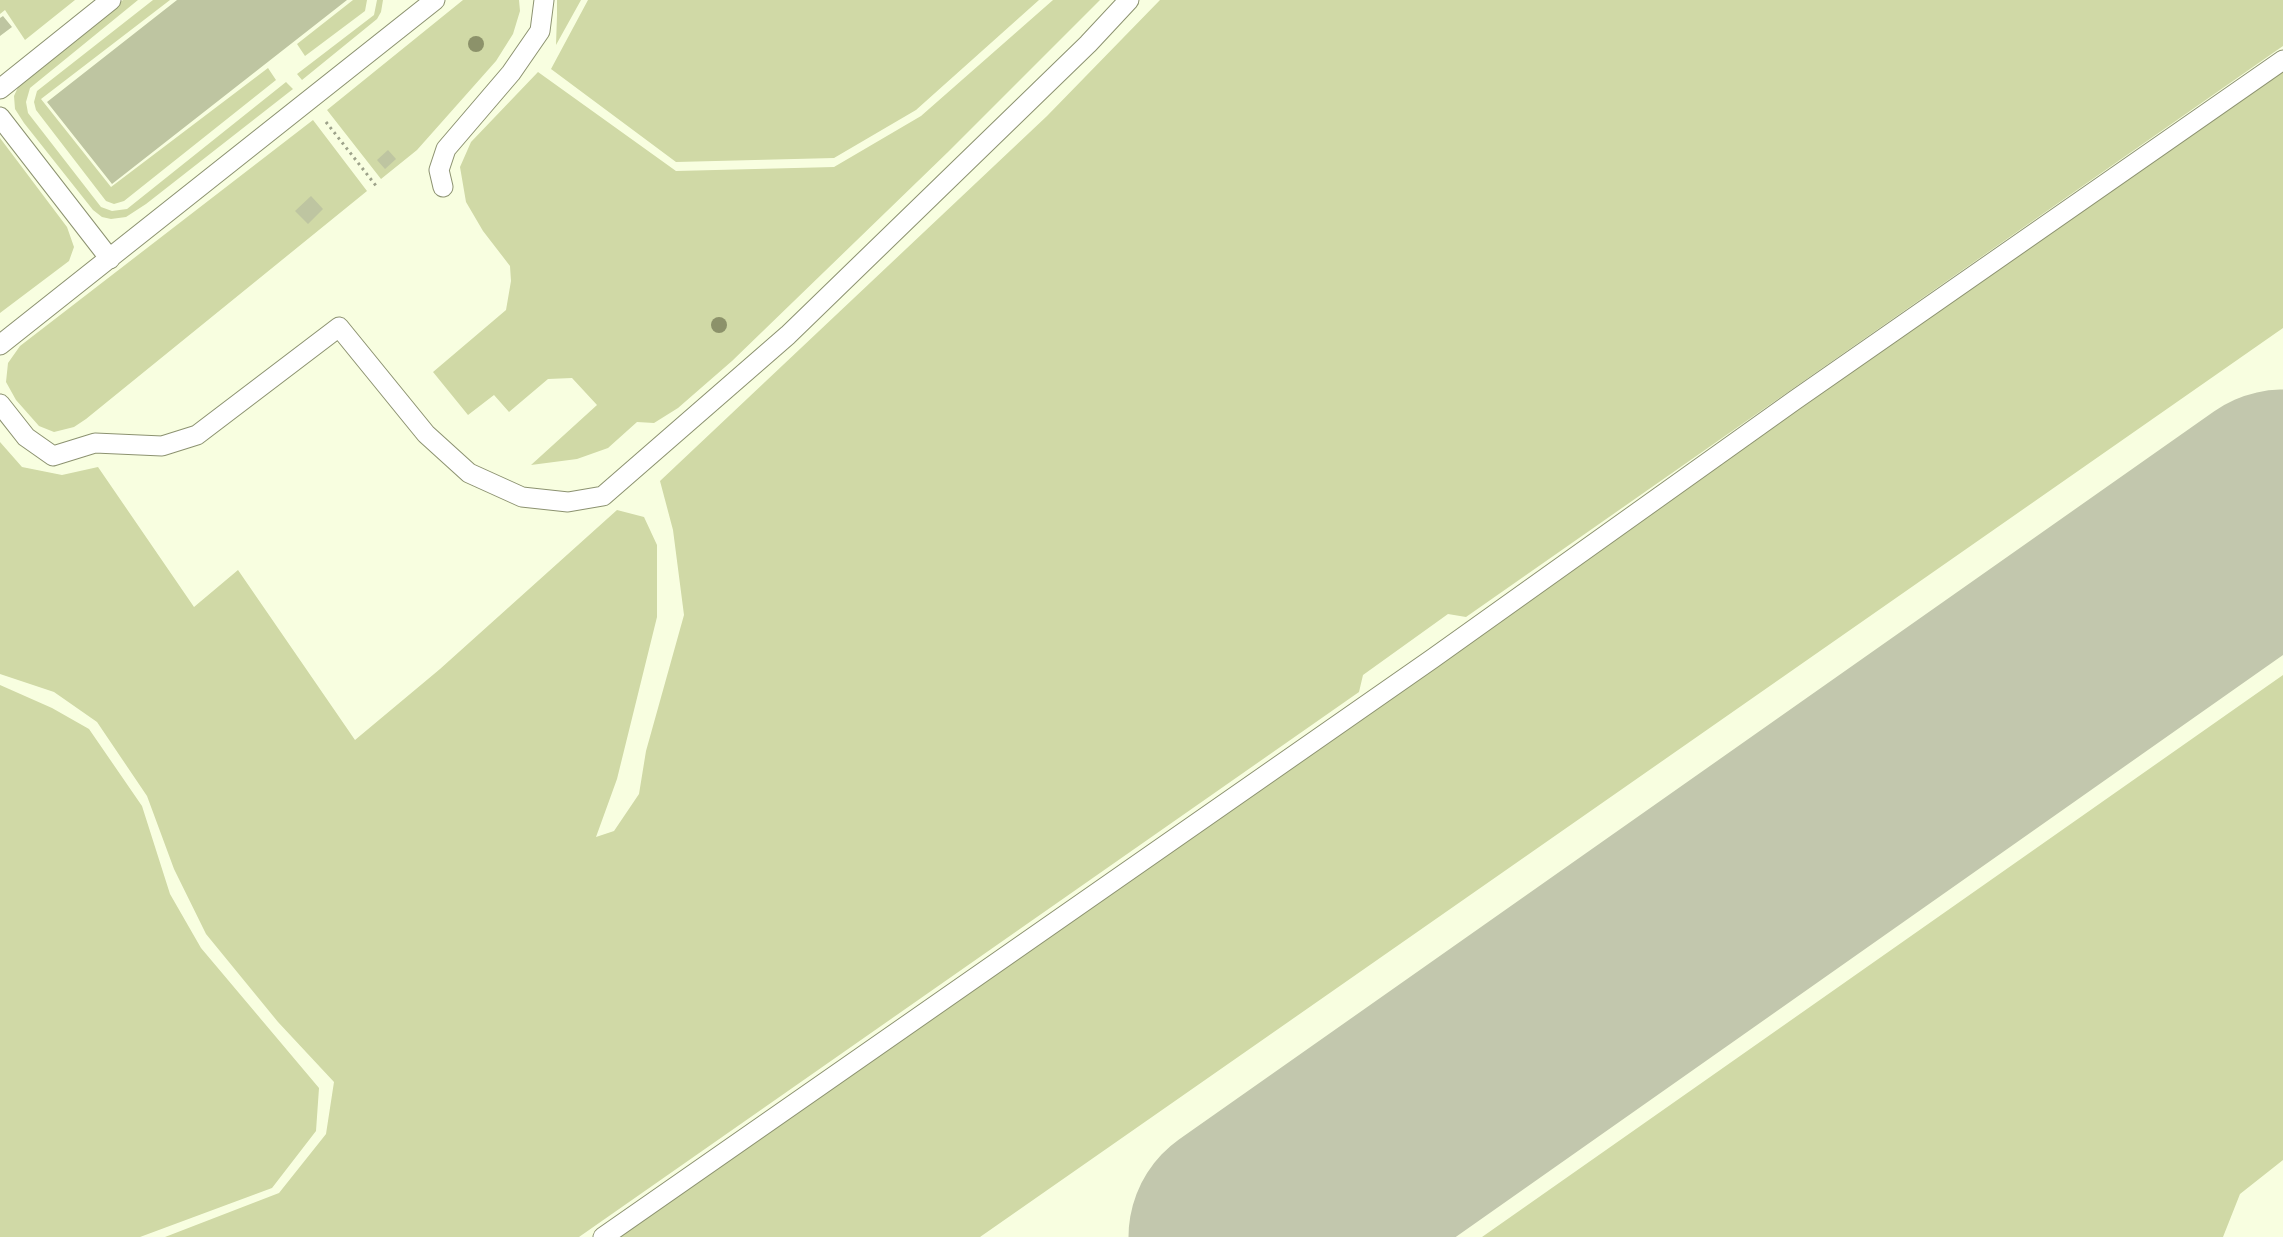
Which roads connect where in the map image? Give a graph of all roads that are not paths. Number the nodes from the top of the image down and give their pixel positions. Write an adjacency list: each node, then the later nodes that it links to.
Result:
1 (111, 0): 6 (lane)
2 (435, 0): 9 (lane)
3 (544, 0): 8 (lane)
4 (1129, 0): 11 (lane)
5 (2283, 60): 12 (lane)
6 (0, 89)
7 (0, 116): 9 (lane)
8 (443, 187)
9 (110, 259): 10 (lane)
10 (0, 345)
11 (0, 404)
12 (603, 1237)

